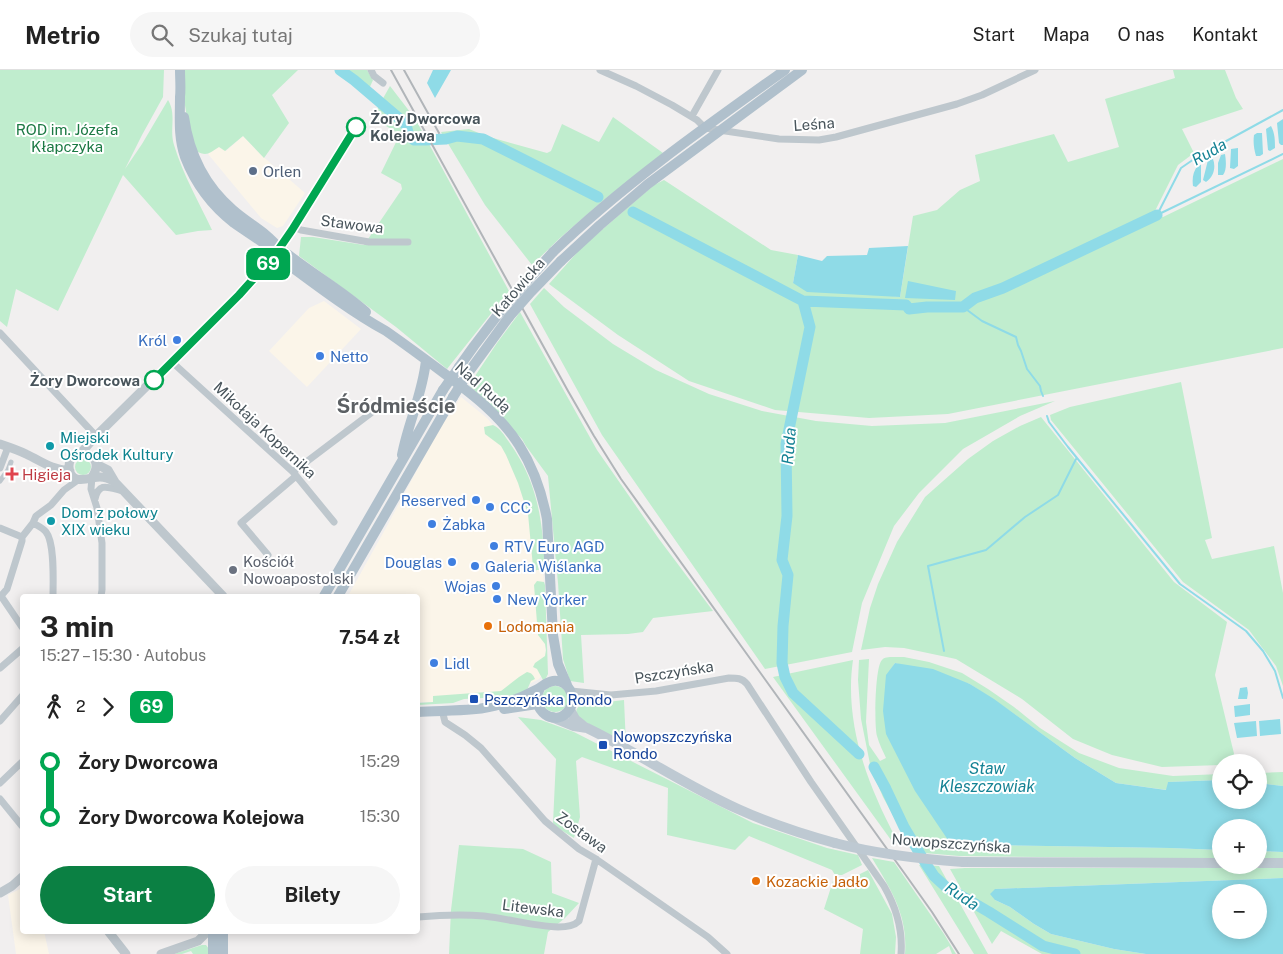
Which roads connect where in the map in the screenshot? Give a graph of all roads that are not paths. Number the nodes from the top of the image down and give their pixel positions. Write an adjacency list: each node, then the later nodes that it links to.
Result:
1 (180, 70): 14 (main road, Nad Rudą)
2 (371, 70): 8 (street)
3 (600, 70): 9 (street)
4 (718, 70): 9 (street)
5 (785, 70): 10 (main road, Katowicka)
6 (802, 70): 11 (main road, Katowicka)
7 (1034, 70): 11 (street, Leśna)
8 (383, 83)
9 (692, 116): 10 (street)
10 (705, 128): 11 (street, Leśna); 24 (main road, Katowicka, bridge)
11 (722, 130): 43 (main road, Katowicka, bridge)
12 (294, 227): 13 (street, Stawowa)
13 (408, 242)
14 (278, 251): 16 (main road, Nad Rudą); 17 (street)
15 (0, 333): 19 (street)
16 (426, 360): 24 (main road); 46 (main road, Nad Rudą)
17 (172, 362): 19 (street); 27 (street, Mikołaja Kopernika)
18 (371, 413): 27 (street)
19 (94, 438): 21 (street); 22 (street)
20 (4, 446): 25 (street); 26 (street)
21 (81, 453): 22 (street); 25 (street)
22 (94, 460): 28 (street); 31 (street)
23 (11, 462): 30 (street)
24 (400, 464): 42 (main road, Katowicka)
25 (70, 467): 29 (street)
26 (0, 468)
27 (295, 474): 34 (street, Mikołaja Kopernika); 38 (street)
28 (92, 477): 29 (street); 31 (street); 33 (street)
29 (78, 480): 35 (street)
30 (0, 481)
31 (115, 482): 32 (street)
32 (124, 491): 33 (street); 41 (street)
33 (95, 500): 40 (street)
34 (334, 522)
35 (33, 523): 37 (street); 39 (street)
36 (0, 528): 37 (street)
37 (22, 537): 44 (street)
38 (268, 555)
39 (53, 594)
40 (101, 594)
41 (222, 594)
42 (325, 594)
43 (339, 594)
44 (0, 596): 45 (street)
45 (20, 624)
46 (553, 635): 49 (main road, Nad Rudą); 51 (main road, Nad Rudą)
47 (20, 651): 48 (street)
48 (0, 668)
49 (551, 682): 50 (main road); 51 (main road)
50 (540, 688): 53 (main road); 54 (main road)
51 (570, 697): 57 (main road); 59 (main road, Nowopszczyńska); 80 (street, Pszczyńska)
52 (20, 698): 58 (street)
53 (538, 704): 54 (main road); 57 (main road)
54 (482, 708): 55 (main road)
55 (442, 710): 56 (main road); 64 (street, Zostawa)
56 (420, 712)
57 (552, 717): 59 (main road, Nowopszczyńska)
58 (0, 721)
59 (587, 728): 65 (main road, Nowopszczyńska, bridge)
60 (20, 764): 61 (street)
61 (0, 783)
62 (0, 799): 63 (street)
63 (20, 824)
64 (596, 859): 70 (street, Litewska); 79 (street, Zostawa)
65 (1212, 863)
66 (1267, 863): 67 (main road)
67 (1283, 863)
68 (20, 879): 69 (street)
69 (0, 893)
70 (420, 917)
71 (110, 934): 75 (street)
72 (205, 934): 76 (street)
73 (220, 934): 77 (main road)
74 (221, 934): 78 (main road)
75 (126, 954)
76 (161, 954)
77 (213, 954)
78 (223, 954)
79 (727, 954)
80 (901, 954)

